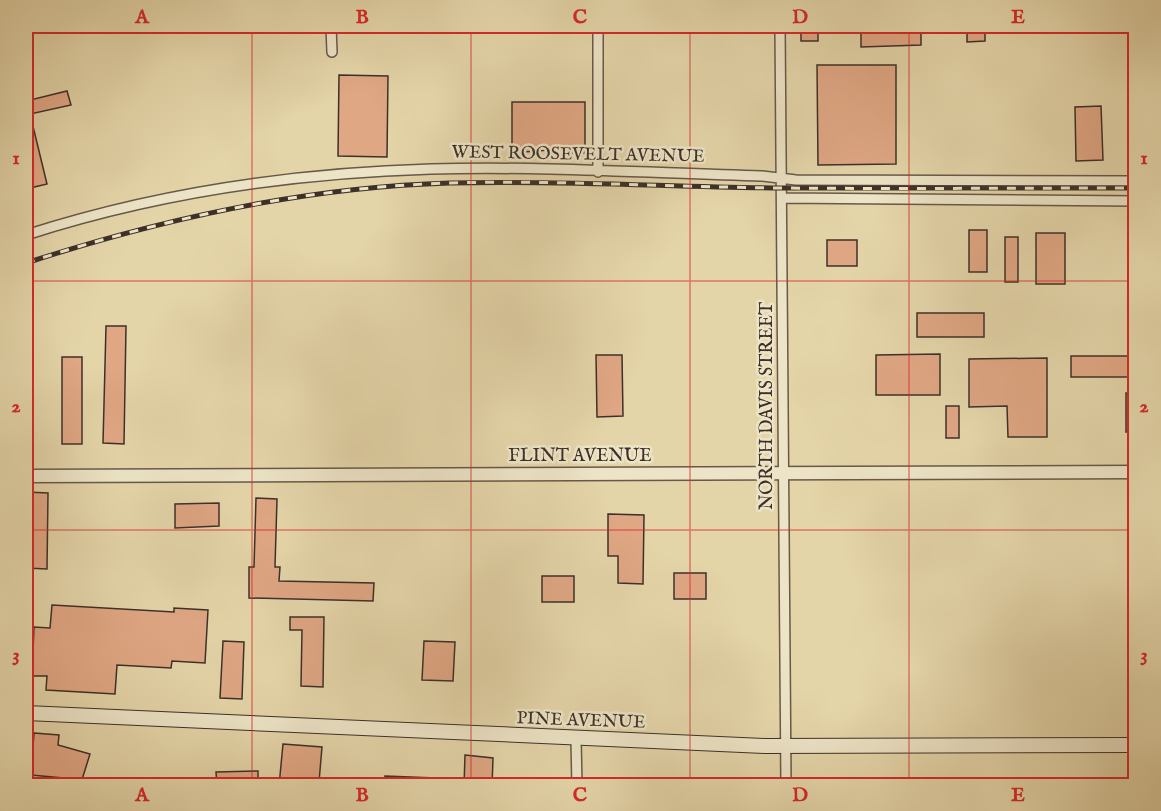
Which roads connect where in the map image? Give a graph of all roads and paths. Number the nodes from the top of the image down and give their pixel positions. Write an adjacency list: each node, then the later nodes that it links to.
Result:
1 (331, 26): 4 (street)
2 (598, 26): 5 (street)
3 (780, 26): 6 (street, NORTH DAVIS STREET)
4 (332, 51)
5 (598, 172): 6 (street, WEST ROOSEVELT AVENUE); 10 (street, WEST ROOSEVELT AVENUE)
6 (782, 179): 7 (street, WEST ROOSEVELT AVENUE); 8 (street, NORTH DAVIS STREET)
7 (1136, 181)
8 (782, 198): 9 (street); 12 (street, NORTH DAVIS STREET)
9 (1136, 201)
10 (26, 235)
11 (1136, 472): 12 (street, FLINT AVENUE)
12 (783, 473): 13 (street, FLINT AVENUE); 17 (street, NORTH DAVIS STREET)
13 (26, 476)
14 (26, 713): 15 (main road, PINE AVENUE)
15 (576, 739): 17 (main road, PINE AVENUE); 18 (street)
16 (1136, 745): 17 (main road, PINE AVENUE)
17 (785, 746): 19 (street, NORTH DAVIS STREET)
18 (577, 786)
19 (786, 786)

